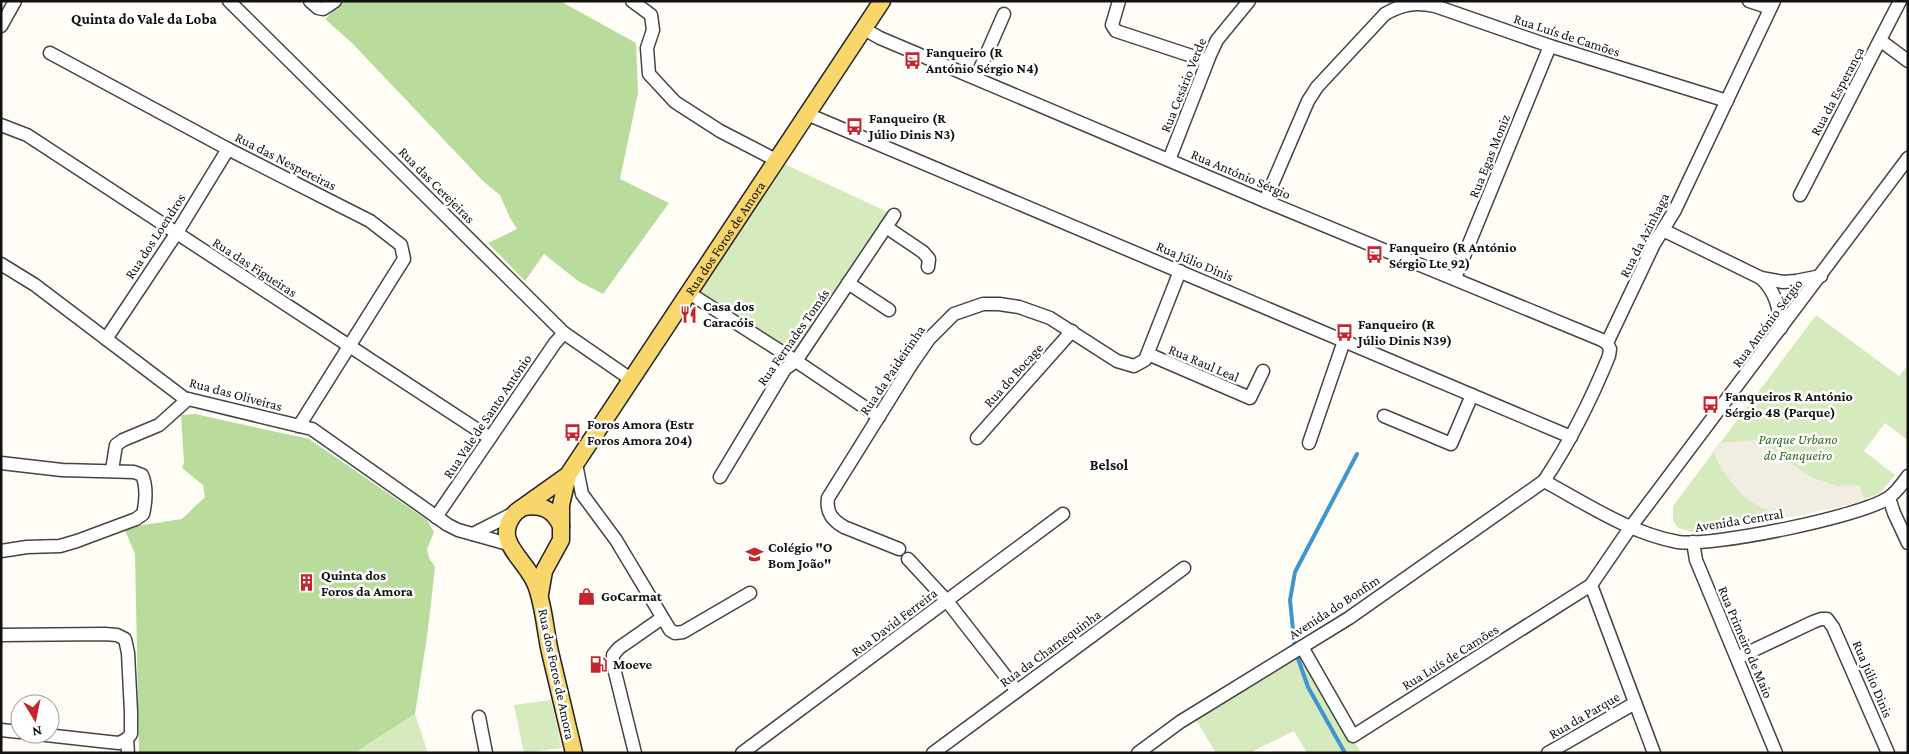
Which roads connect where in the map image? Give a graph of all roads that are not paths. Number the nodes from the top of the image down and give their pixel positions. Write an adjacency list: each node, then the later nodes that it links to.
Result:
1 (310, 1): 2 (street)
2 (335, 1)
3 (632, 1): 26 (street)
4 (882, 1): 14 (main road, Rua dos Foros de Amora)
5 (1119, 1): 18 (street)
6 (1249, 1): 18 (street, Rua Cesário Verde)
7 (1749, 1): 11 (street)
8 (1900, 1): 15 (street, Rua da Esperança)
9 (12, 2): 13 (street)
10 (231, 2): 45 (street, Rua das Cerejeiras)
11 (1772, 5): 21 (street, Rua da Azinhaga)
12 (1004, 14): 20 (street)
13 (1, 26)
14 (864, 29): 20 (street, Rua António Sérgio); 22 (main road, Rua dos Foros de Amora)
15 (1881, 41): 19 (street); 28 (street, Rua da Esperança)
16 (1550, 46): 21 (street, Rua Luís de Camões); 29 (street, Rua Luís de Camões); 38 (street, Rua Egas Moniz)
17 (50, 53): 24 (street, Rua das Nespereiras)
18 (1207, 60): 27 (street, Rua Cesário Verde)
19 (1908, 61)
20 (976, 78): 27 (street, Rua António Sérgio)
21 (1727, 101): 32 (street, Rua da Azinhaga)
22 (807, 114): 26 (main road, Rua dos Foros de Amora); 36 (street, Rua Júlio Dinis)
23 (1, 125): 33 (street, Rua das Figueiras)
24 (228, 149): 33 (street, Rua dos Loendros); 49 (street, Rua das Nespereiras)
25 (1908, 158): 37 (street, Rua António Sérgio)
26 (776, 160): 41 (main road, Rua dos Foros de Amora)
27 (1169, 160): 29 (street, Rua António Sérgio)
28 (1800, 195)
29 (1265, 200): 38 (street, Rua António Sérgio)
30 (894, 215): 31 (street, Rua Fernades Tomás)
31 (886, 227): 35 (street); 40 (street, Rua Fernades Tomás)
32 (1663, 230): 39 (street); 48 (street, Rua da Azinhaga)
33 (176, 234): 46 (street, Rua dos Loendros); 49 (street, Rua das Figueiras)
34 (1, 264): 46 (street, Rua das Oliveiras)
35 (928, 267)
36 (1180, 271): 47 (street, Rua Júlio Dinis); 50 (street)
37 (1821, 276): 39 (street); 43 (street, Rua António Sérgio)
38 (1455, 278): 48 (street, Rua António Sérgio)
39 (1761, 278): 43 (street)
40 (848, 283): 42 (street); 51 (street, Rua Fernades Tomás)
41 (690, 293): 51 (street); 53 (main road, Rua dos Foros de Amora)
42 (889, 310)
43 (1781, 328): 76 (street, Rua António Sérgio)
44 (1072, 332): 50 (street, Rua da Paideirinha); 57 (street, Rua da Paideirinha); 61 (street, Rua do Bocage)
45 (564, 333): 53 (street, Rua das Cerejeiras); 60 (street, Rua Vale de Santo António)
46 (106, 339): 55 (street, Rua das Oliveiras)
47 (1344, 341): 54 (street, Rua Júlio Dinis); 62 (street)
48 (1607, 344): 59 (street, Rua da Azinhaga)
49 (350, 347): 58 (street, Rua das Nespereiras); 60 (street, Rua das Figueiras)
50 (1148, 354): 52 (street, Rua Raul Leal)
51 (796, 361): 57 (street); 67 (street, Rua Fernades Tomás)
52 (1262, 371)
53 (632, 380): 65 (main road, Rua dos Foros de Amora)
54 (1472, 395): 56 (street); 59 (street, Rua Júlio Dinis)
55 (188, 399): 58 (street, Rua das Oliveiras); 64 (street)
56 (1384, 416)
57 (878, 417): 88 (street, Rua da Paideirinha)
58 (299, 426): 74 (street, Rua das Oliveiras)
59 (1571, 437): 68 (street, Rua da Azinhaga)
60 (490, 438): 74 (street, Rua Vale de Santo António)
61 (977, 438)
62 (1309, 444)
63 (1, 463): 64 (street)
64 (112, 470): 81 (street)
65 (572, 470): 69 (street); 71 (main road); 72 (main road)
66 (1908, 476): 70 (street, Avenida Central)
67 (720, 477)
68 (1544, 481): 76 (street, Avenida Central); 91 (street, Avenida do Bonfim)
69 (582, 494): 71 (street); 89 (street)
70 (1889, 498): 78 (street, Avenida Central); 79 (street)
71 (561, 505): 75 (main road)
72 (520, 510): 75 (main road); 77 (street); 80 (main road)
73 (1063, 514): 88 (street, Rua David Ferreira)
74 (436, 517): 77 (street, Rua das Oliveiras)
75 (561, 526): 82 (main road)
76 (1630, 528): 78 (street, Avenida Central); 85 (street, Rua Luís de Camões)
77 (473, 534): 80 (street, Rua das Oliveiras)
78 (1693, 542): 92 (street, Rua Primeiro de Maio)
79 (1908, 543)
80 (508, 544): 83 (main road)
81 (1, 551)
82 (554, 553): 83 (main road); 87 (main road)
83 (519, 557): 87 (main road)
84 (1184, 568): 93 (street, Rua da Charnequinha)
85 (1591, 585): 91 (street, Rua Luís de Camões); 94 (street)
86 (750, 593): 89 (street)
87 (540, 594): 100 (main road, Rua dos Foros de Amora)
88 (947, 601): 93 (street); 102 (street, Rua David Ferreira)
89 (662, 618): 101 (street)
90 (1, 635): 97 (street)
91 (1302, 647): 104 (street, Avenida do Bonfim)
92 (1737, 658): 107 (street, Rua Primeiro de Maio); 108 (street, Rua Júlio Dinis)
93 (1016, 691): 103 (street, Rua da Charnequinha)
94 (1636, 703): 105 (street, Rua da Parque); 106 (street)
95 (479, 716): 99 (street)
96 (60, 737): 97 (street)
97 (127, 739): 98 (street)
98 (128, 753)
99 (486, 753)
100 (574, 753)
101 (635, 753)
102 (742, 753)
103 (933, 753)
104 (1138, 753)
105 (1548, 753)
106 (1654, 753)
107 (1776, 753)
108 (1888, 753)

